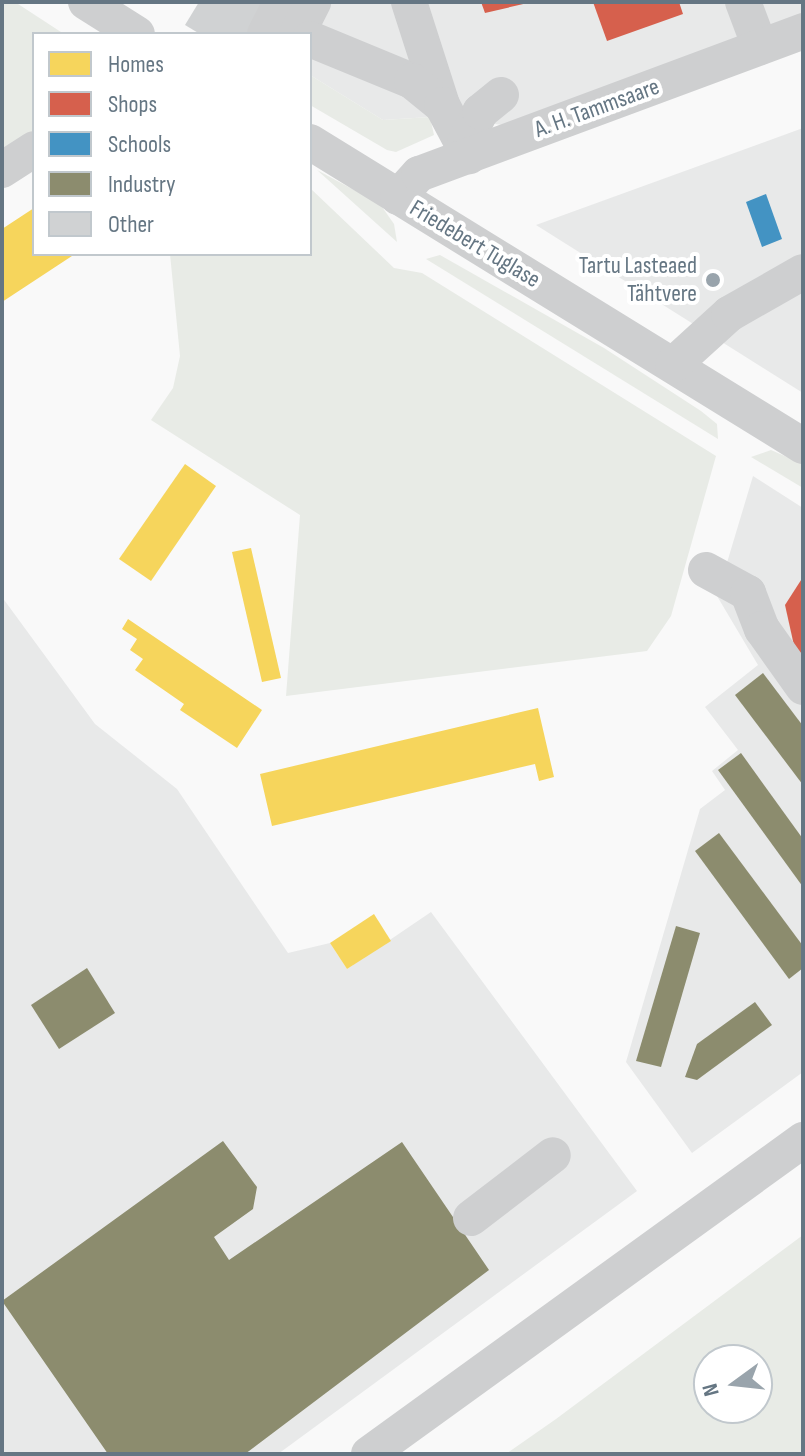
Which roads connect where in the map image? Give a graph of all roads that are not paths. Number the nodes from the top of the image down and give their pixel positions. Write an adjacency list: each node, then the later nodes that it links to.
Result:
1 (313, 2): 4 (street)
2 (409, 2): 9 (street)
3 (743, 2): 7 (street)
4 (282, 25)
5 (803, 31): 7 (street, A. H. Tammsaare)
6 (312, 40): 9 (street)
7 (760, 47): 11 (street, A. H. Tammsaare)
8 (501, 95): 11 (street)
9 (442, 105): 11 (street)
10 (312, 143): 14 (street, Friedebert Tuglase)
11 (467, 149): 14 (street, A. H. Tammsaare)
12 (32, 150): 13 (street)
13 (2, 170)
14 (398, 197): 16 (street, Friedebert Tuglase)
15 (803, 272): 16 (street)
16 (673, 365): 17 (street, Friedebert Tuglase)
17 (803, 446)
18 (706, 570): 19 (street)
19 (803, 687)
20 (803, 1140): 23 (street)
21 (553, 1155): 22 (street)
22 (471, 1218)
23 (369, 1454)

